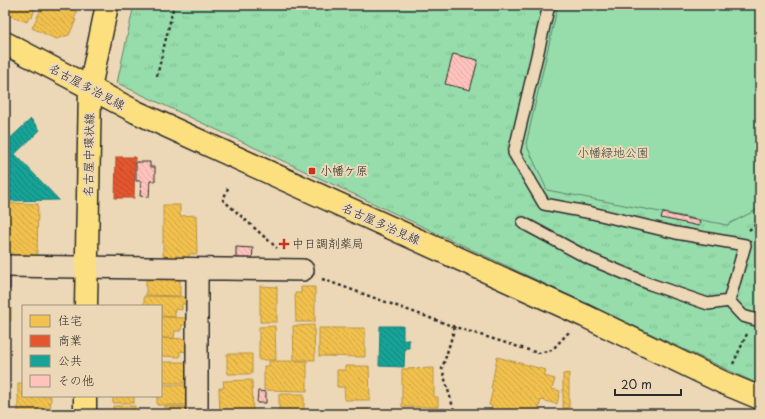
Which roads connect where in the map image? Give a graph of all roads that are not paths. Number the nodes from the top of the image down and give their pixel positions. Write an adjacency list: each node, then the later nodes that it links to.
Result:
1 (107, 5): 4 (main road, 名古屋中環状線)
2 (550, 5): 10 (lane)
3 (5, 43): 4 (main road, 名古屋多治見線)
4 (90, 88): 7 (main road, 名古屋中環状線); 14 (main road, 名古屋多治見線)
5 (524, 223): 10 (lane)
6 (5, 266): 7 (street)
7 (86, 268): 8 (street); 11 (main road, 名古屋中環状線)
8 (197, 269): 9 (street); 16 (street)
9 (303, 270)
10 (728, 301): 12 (lane)
11 (86, 305)
12 (757, 320)
13 (86, 397): 15 (main road)
14 (760, 398)
15 (85, 414)
16 (197, 414)

